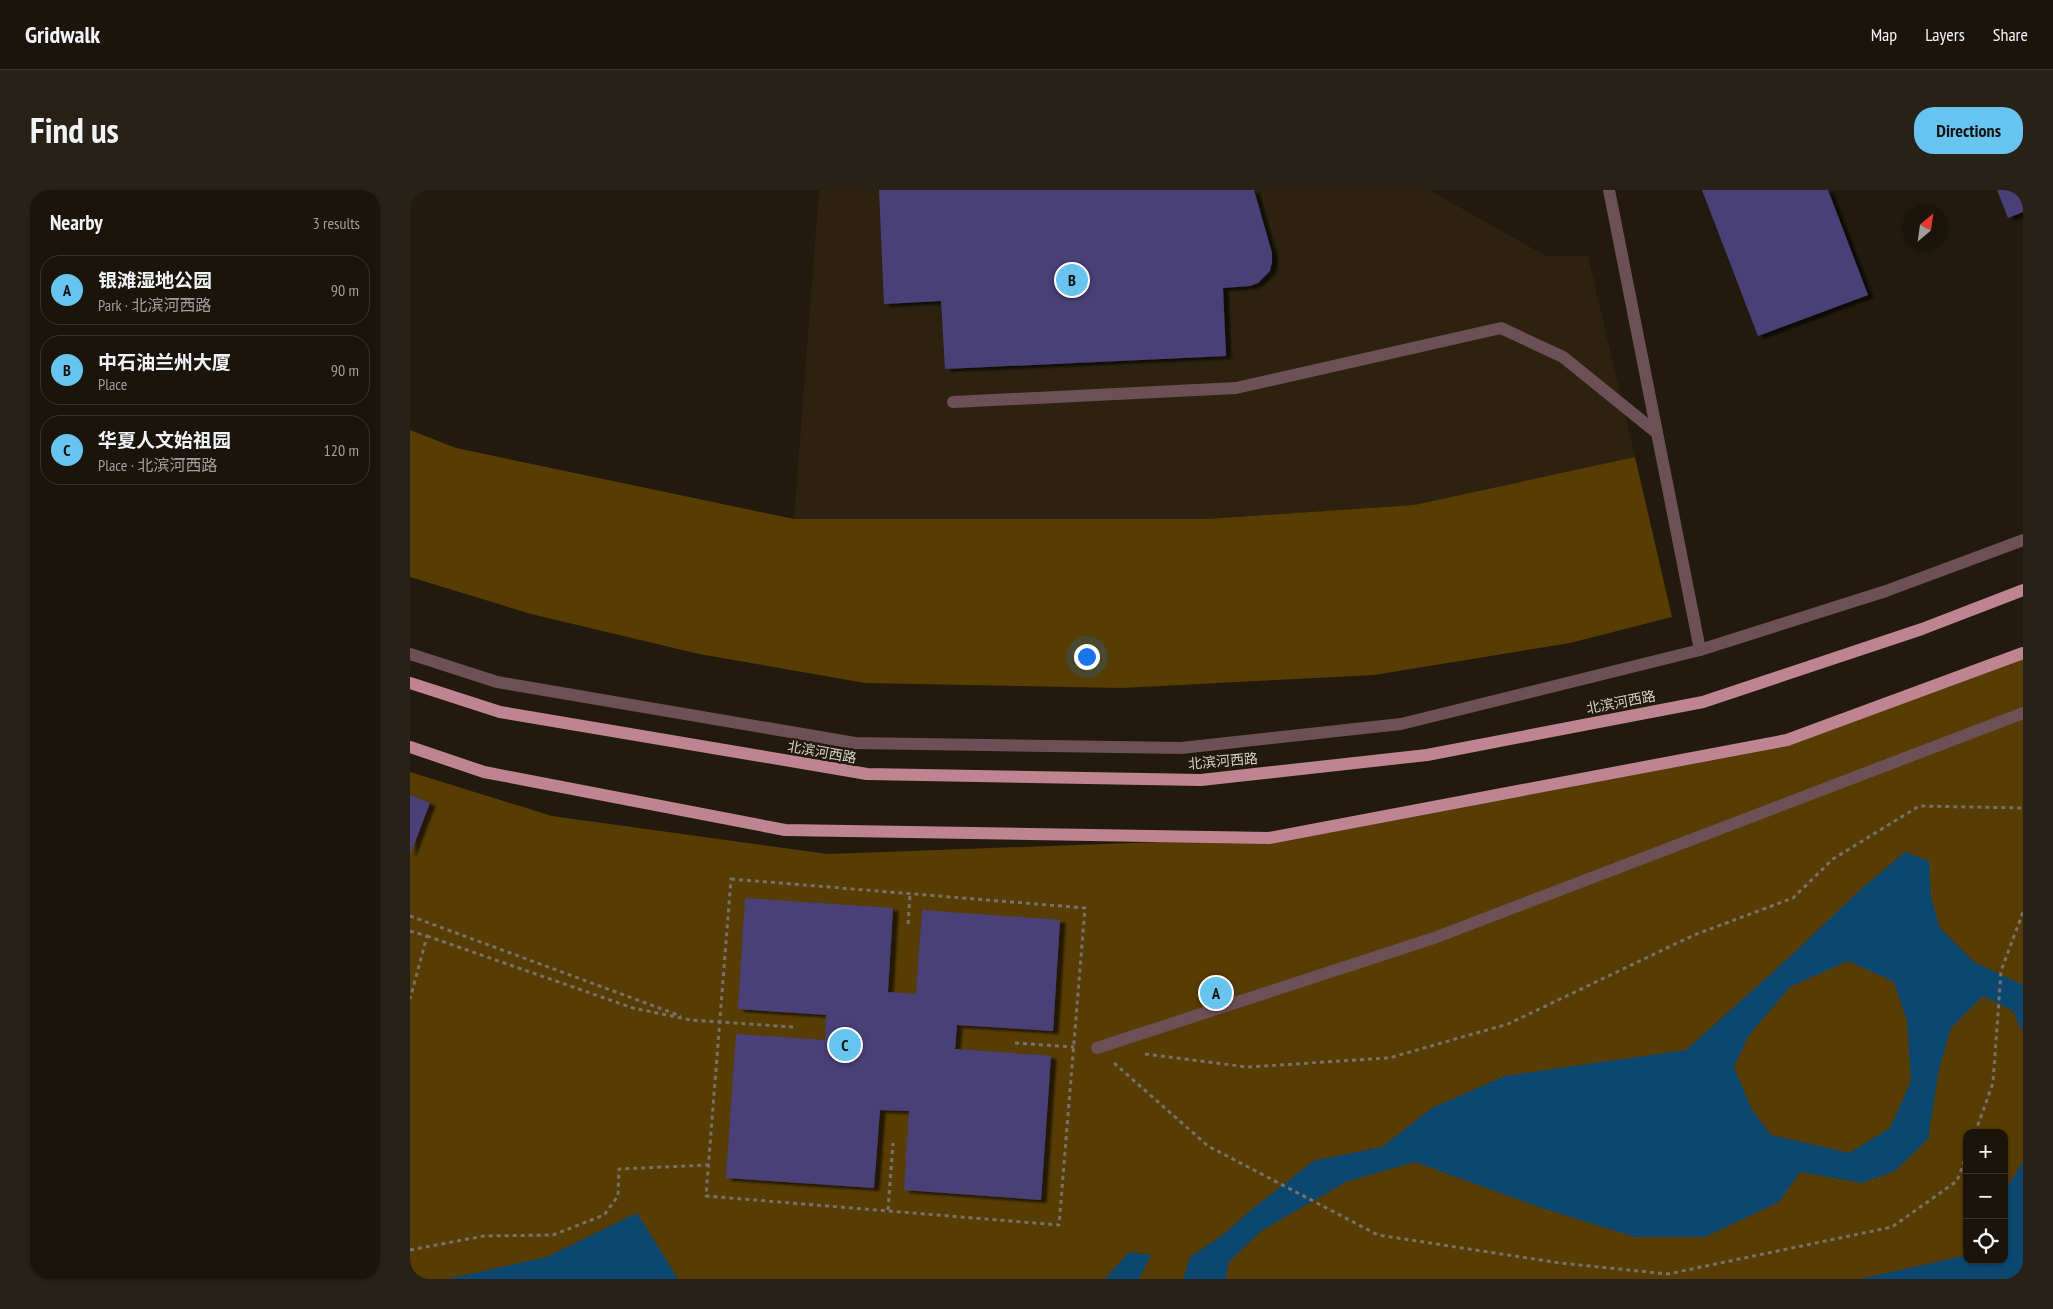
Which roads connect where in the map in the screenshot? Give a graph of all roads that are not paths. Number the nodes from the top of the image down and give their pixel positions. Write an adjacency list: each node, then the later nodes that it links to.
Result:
1 (1609, 190): 3 (street)
2 (953, 402): 3 (street)
3 (1657, 433): 6 (street)
4 (2023, 540): 6 (street)
5 (2023, 590): 9 (main road, 北滨河西路)
6 (1700, 650): 8 (street)
7 (2023, 653): 11 (main road)
8 (410, 654)
9 (410, 683)
10 (2023, 713): 12 (street)
11 (410, 748)
12 (1097, 1048)

